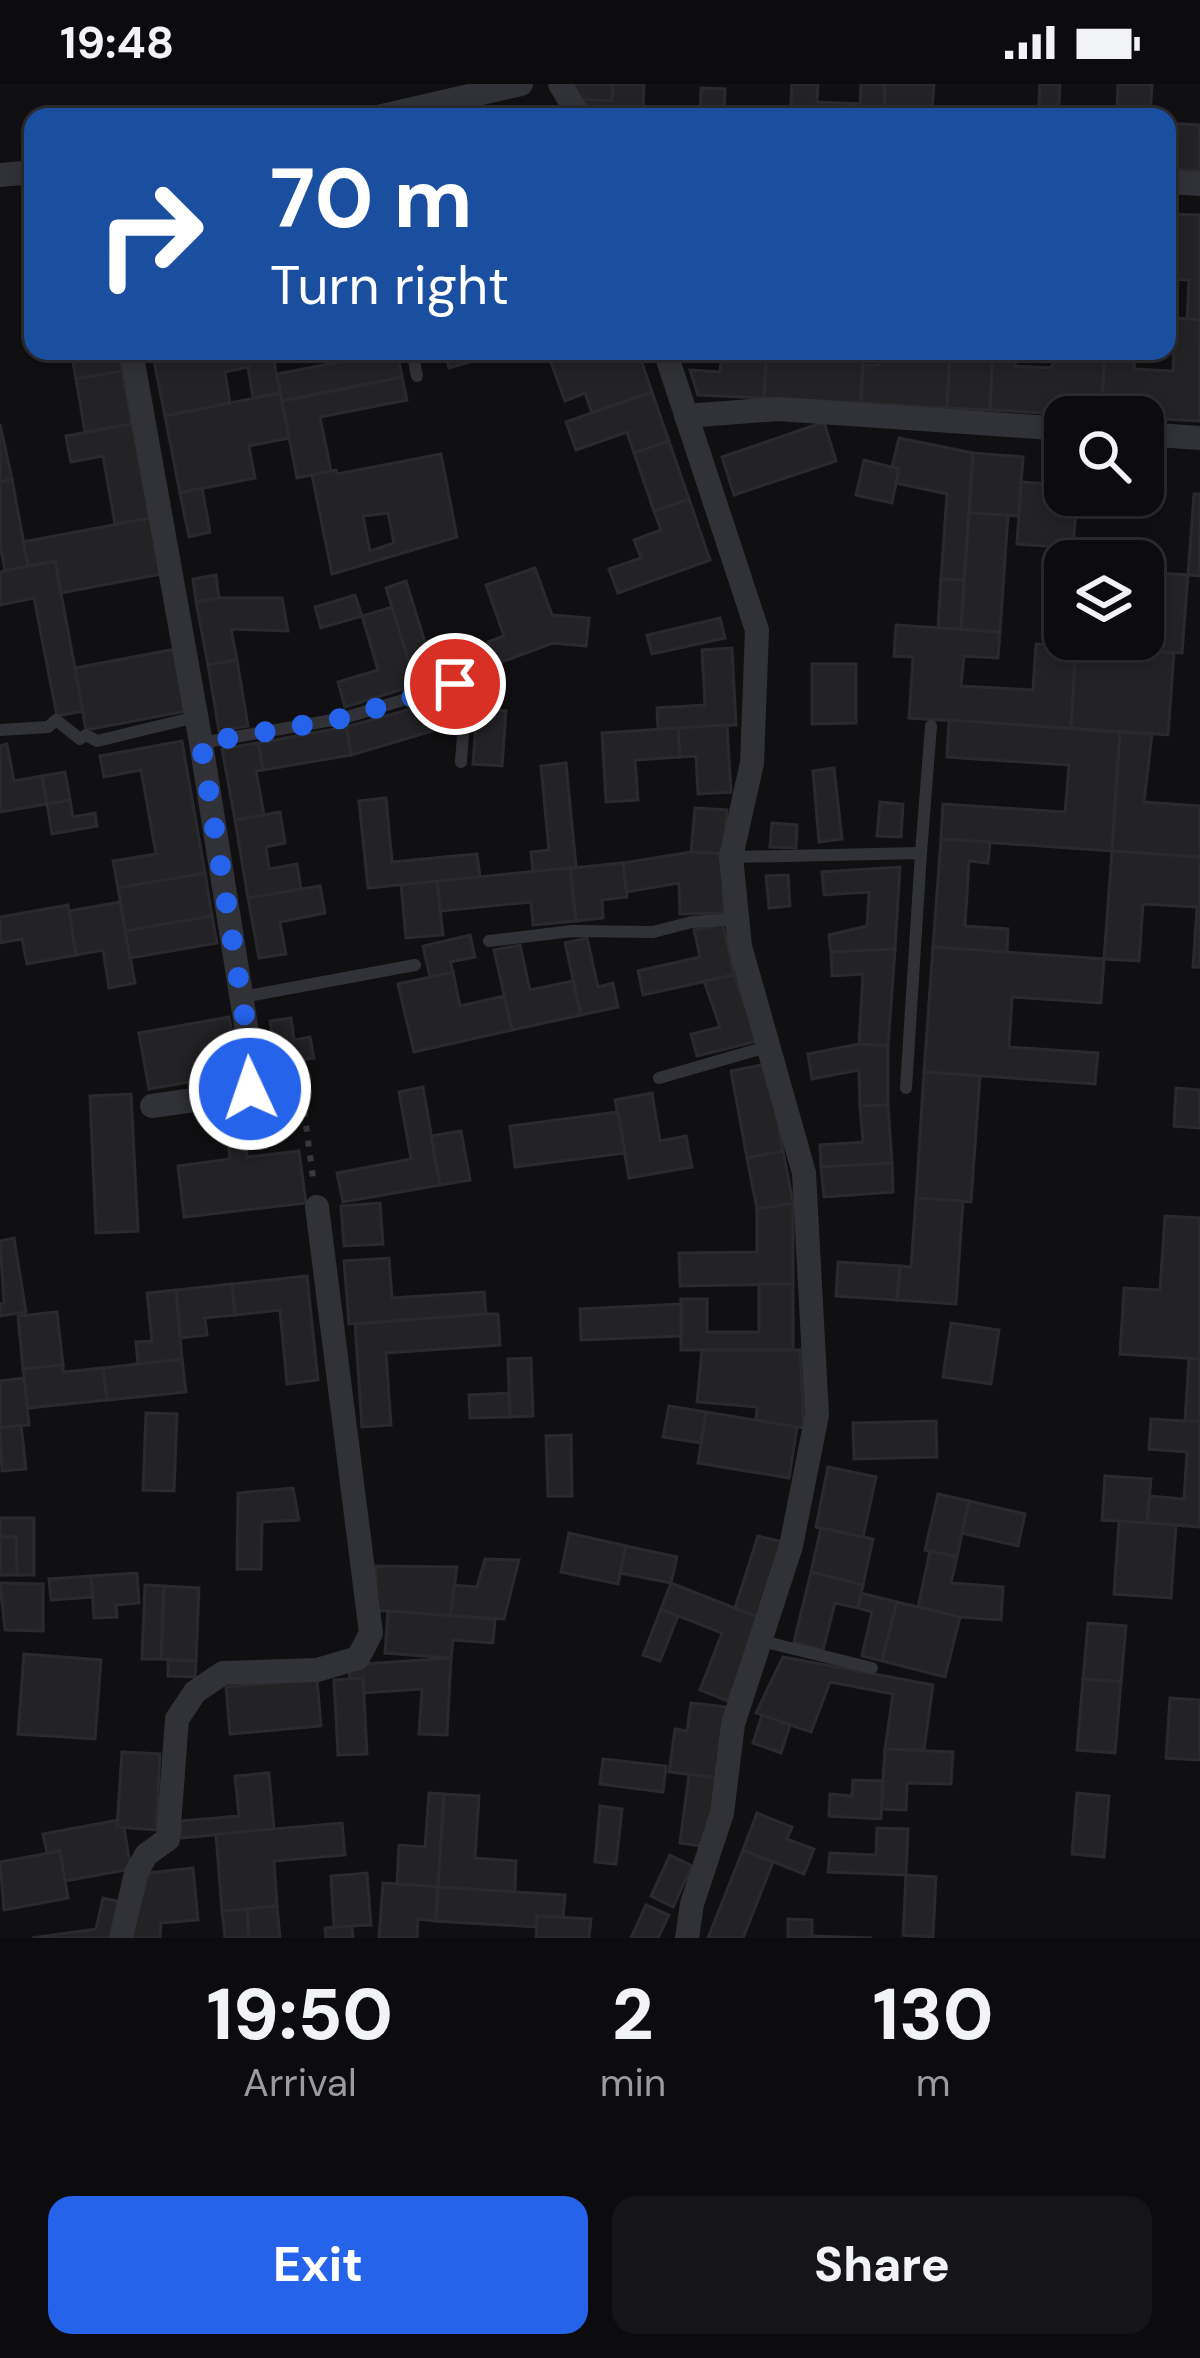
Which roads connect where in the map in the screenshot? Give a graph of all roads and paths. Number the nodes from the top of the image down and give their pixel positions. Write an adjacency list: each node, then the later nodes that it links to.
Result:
1 (521, 84): 2 (street)
2 (417, 108)
3 (133, 360): 11 (street)
4 (414, 360): 6 (lane)
5 (668, 360): 7 (street)
6 (417, 376)
7 (686, 416): 8 (street); 17 (street)
8 (1044, 428)
9 (1164, 435): 10 (street)
10 (1200, 438)
11 (196, 717): 13 (lane); 14 (street)
12 (931, 725): 16 (lane)
13 (0, 730)
14 (201, 743): 15 (lane); 21 (street)
15 (461, 762)
16 (921, 853): 17 (lane); 25 (lane)
17 (731, 857): 18 (street)
18 (739, 919): 19 (lane); 22 (street)
19 (489, 941)
20 (415, 964): 21 (lane)
21 (241, 997): 23 (street)
22 (771, 1045): 24 (lane); 28 (street)
23 (254, 1076): 26 (street); 27 (path)
24 (659, 1078)
25 (906, 1088)
26 (152, 1106)
27 (317, 1208): 30 (street)
28 (762, 1641): 29 (lane); 31 (street)
29 (872, 1667)
30 (122, 1938)
31 (687, 1938)

